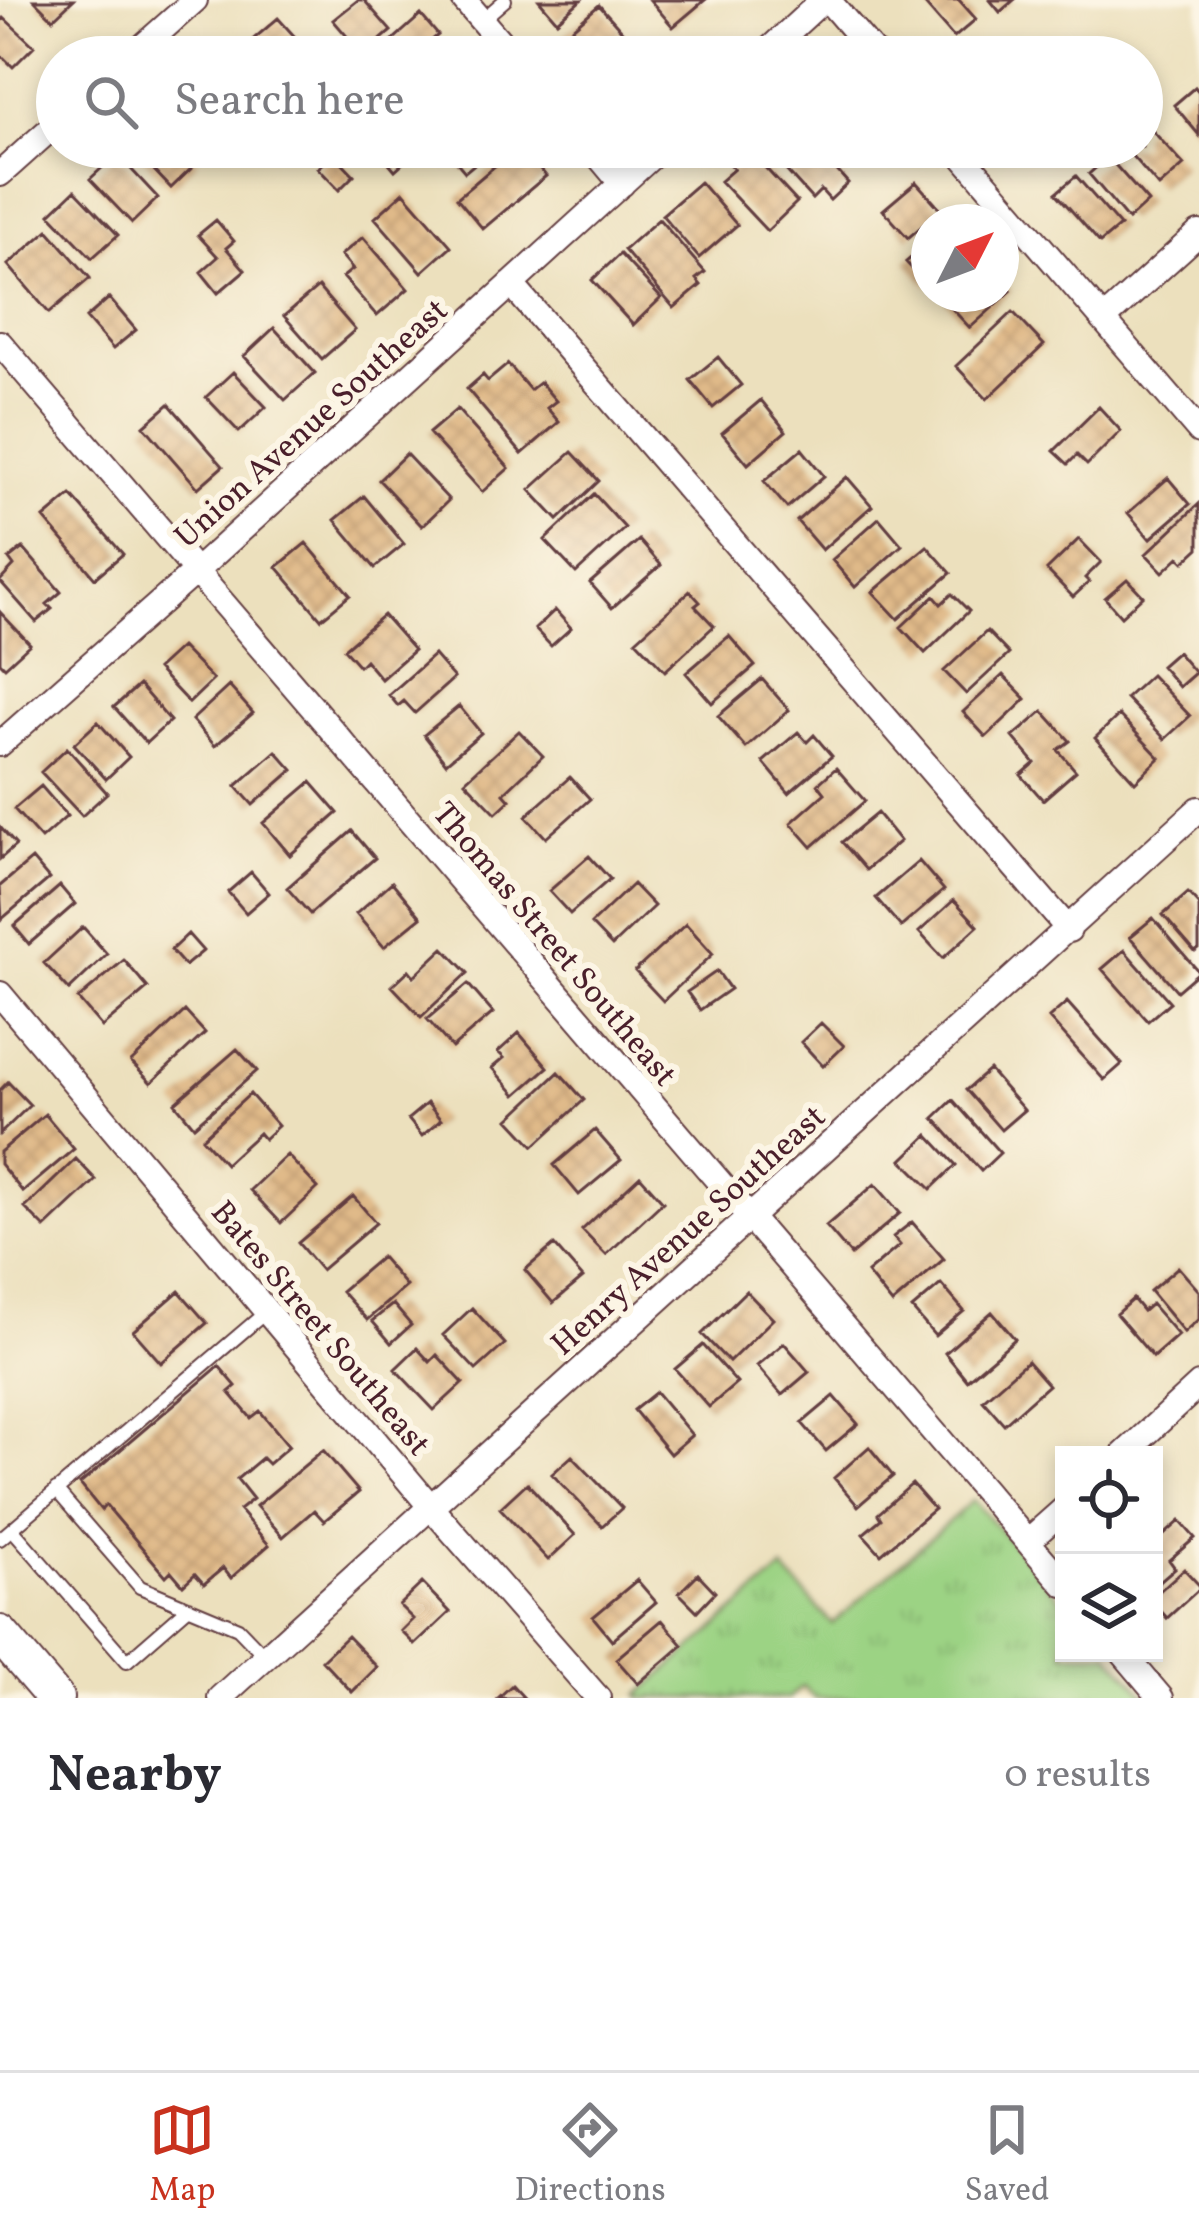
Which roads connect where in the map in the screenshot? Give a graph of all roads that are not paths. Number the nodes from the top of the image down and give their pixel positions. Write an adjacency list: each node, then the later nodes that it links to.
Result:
1 (195, 0): 6 (street)
2 (464, 0): 5 (street)
3 (505, 0): 5 (lane)
4 (825, 0): 8 (street); 9 (street)
5 (482, 20): 7 (street)
6 (155, 36)
7 (495, 36)
8 (784, 36)
9 (858, 36)
10 (36, 142): 14 (street)
11 (609, 168): 15 (street)
12 (639, 168): 15 (street, Union Avenue Southeast)
13 (973, 168): 18 (street)
14 (0, 174)
15 (622, 184): 17 (street, Union Avenue Southeast)
16 (1199, 233): 18 (street)
17 (511, 284): 21 (street, Union Avenue Southeast); 24 (street)
18 (1104, 319): 20 (street)
19 (0, 343): 21 (street, Thomas Street Southeast)
20 (1199, 431)
21 (196, 571): 22 (street, Union Avenue Southeast); 26 (street, Thomas Street Southeast)
22 (0, 744)
23 (1199, 809): 24 (street, Henry Avenue Southeast)
24 (1069, 929): 26 (street, Henry Avenue Southeast)
25 (0, 994): 27 (street, Bates Street Southeast)
26 (748, 1218): 31 (street, Henry Avenue Southeast); 35 (street, Thomas Street Southeast)
27 (266, 1312): 30 (lane); 31 (street, Bates Street Southeast)
28 (1199, 1385): 29 (street)
29 (1133, 1446)
30 (56, 1490): 33 (lane); 37 (lane)
31 (430, 1506): 39 (street, Henry Avenue Southeast); 43 (street, Bates Street Southeast)
32 (1055, 1517): 35 (street)
33 (12, 1529): 34 (lane); 37 (lane)
34 (0, 1539)
35 (1028, 1541): 36 (street, Thomas Street Southeast)
36 (1055, 1573)
37 (189, 1607): 39 (lane)
38 (0, 1634): 41 (main road)
39 (265, 1656): 42 (street, Henry Avenue Southeast)
40 (1131, 1662): 44 (street)
41 (55, 1698)
42 (220, 1698)
43 (598, 1698)
44 (1161, 1698)

